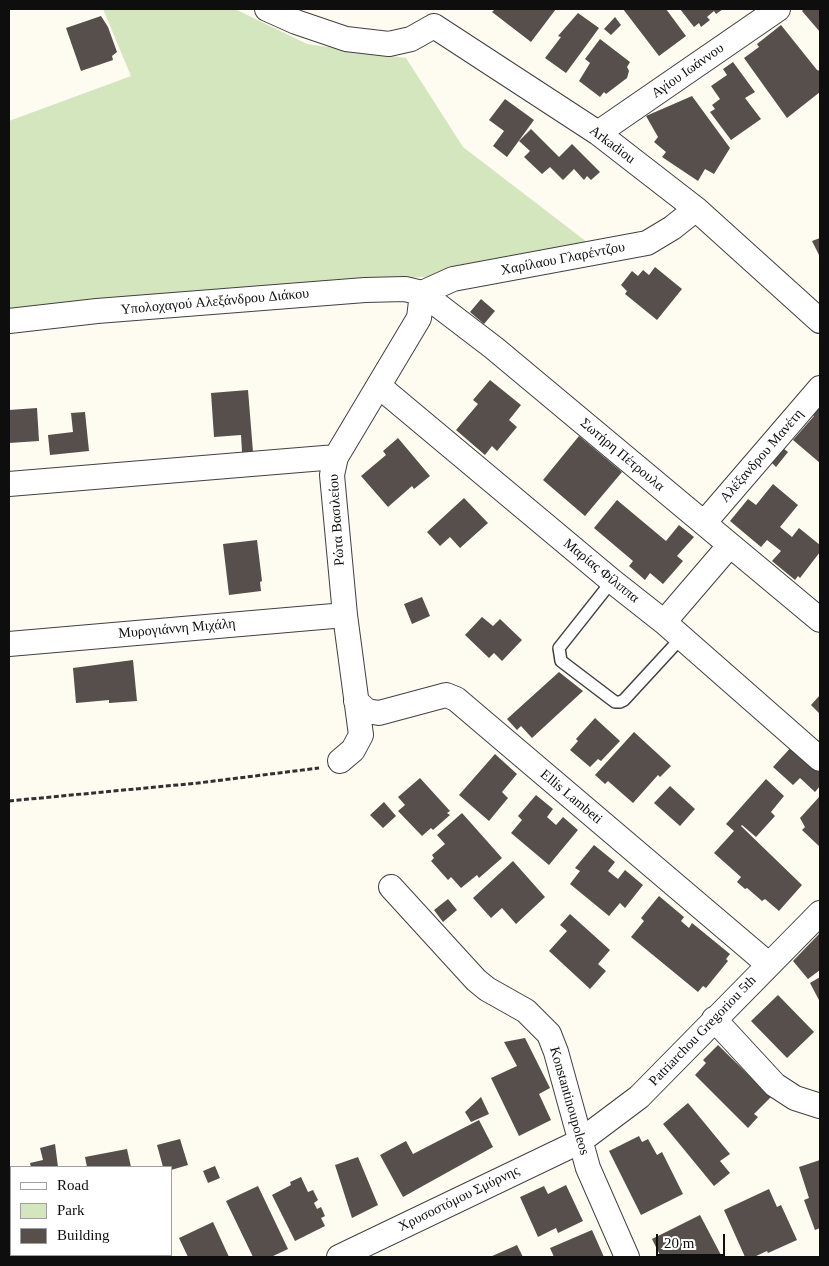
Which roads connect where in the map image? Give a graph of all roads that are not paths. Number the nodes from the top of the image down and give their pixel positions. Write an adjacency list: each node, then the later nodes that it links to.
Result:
1 (267, 9): 3 (street)
2 (778, 9): 4 (street, Αγίου Ιωάννου)
3 (433, 17): 4 (street, Arkadiou)
4 (598, 133): 5 (street, Arkadiou)
5 (696, 209): 6 (street, Χαρίλαου Γλαρέντζου); 8 (street, Arkadiou)
6 (422, 293): 7 (street, Υπολοχαγού Αλεξάνδρου Διάκου); 9 (street, Ρώτα Βασιλείου); 13 (street, Σωτήρη Πέτρουλα)
7 (9, 321)
8 (820, 322)
9 (380, 386): 11 (street, Ρώτα Βασιλείου); 15 (street, Μαρίας Φίλιππα)
10 (820, 388): 13 (street, Αλέξανδρου Μανέτη)
11 (336, 457): 12 (street); 16 (street, Ρώτα Βασιλείου)
12 (9, 484)
13 (704, 523): 14 (street, Σωτήρη Πέτρουλα)
14 (730, 545): 17 (street, Σωτήρη Πέτρουλα); 18 (street)
15 (612, 581): 18 (street, Μαρίας Φίλιππα); 19 (lane)
16 (345, 615): 20 (street, Μυρογιάννη Μιχάλη); 21 (street, Ρώτα Βασιλείου)
17 (820, 620)
18 (664, 622): 19 (street, Μαρίας Φίλιππα)
19 (682, 637): 22 (street, Μαρίας Φίλιππα)
20 (9, 644)
21 (356, 701): 23 (street, Ρώτα Βασιλείου); 26 (street, Ellis Lambeti)
22 (820, 759)
23 (340, 761)
24 (391, 887): 29 (street, Konstantinoupoleos)
25 (820, 913): 26 (street, Patriarchou Gregoriou 5th)
26 (768, 964): 27 (street, Patriarchou Gregoriou 5th)
27 (714, 1019): 28 (street); 29 (street, Patriarchou Gregoriou 5th)
28 (820, 1106)
29 (579, 1142): 30 (street, Χρυσοστόμου Σμύρνης); 31 (street, Konstantinoupoleos)
30 (339, 1257)
31 (627, 1257)

